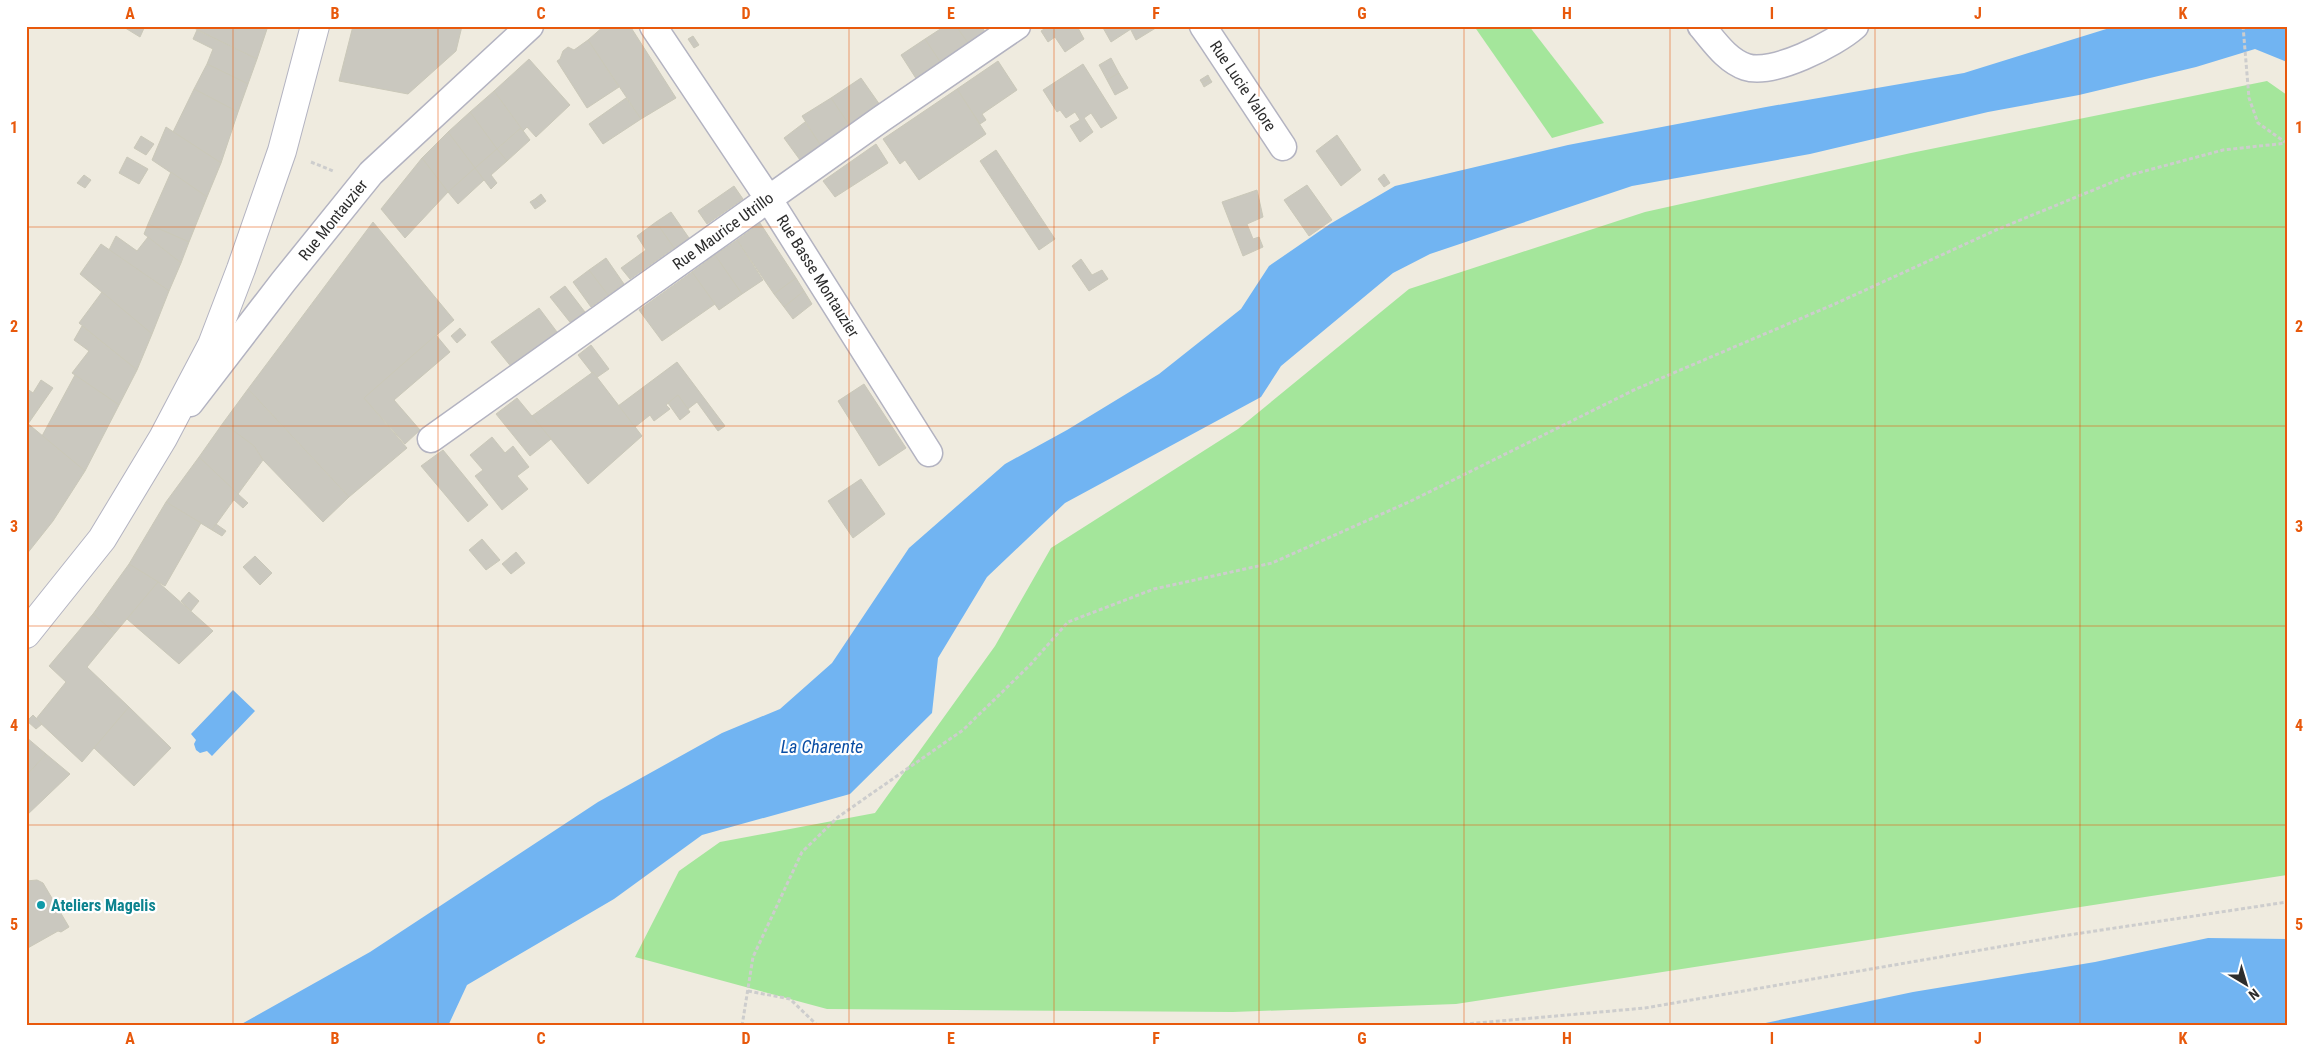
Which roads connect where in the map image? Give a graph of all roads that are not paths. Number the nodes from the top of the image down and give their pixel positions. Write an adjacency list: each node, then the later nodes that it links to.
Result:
1 (315, 26): 10 (main road)
2 (530, 26): 10 (street, Rue Montauzier)
3 (653, 26): 9 (street, Rue Basse Montauzier)
4 (1017, 26): 9 (street, Rue Maurice Utrillo)
5 (1203, 26): 8 (street, Rue Lucie Valore)
6 (1701, 26): 7 (street)
7 (1855, 26)
8 (1283, 147)
9 (768, 198): 11 (street, Rue Maurice Utrillo); 12 (street, Rue Basse Montauzier)
10 (164, 438): 13 (main road)
11 (431, 439)
12 (930, 454)
13 (26, 634)

